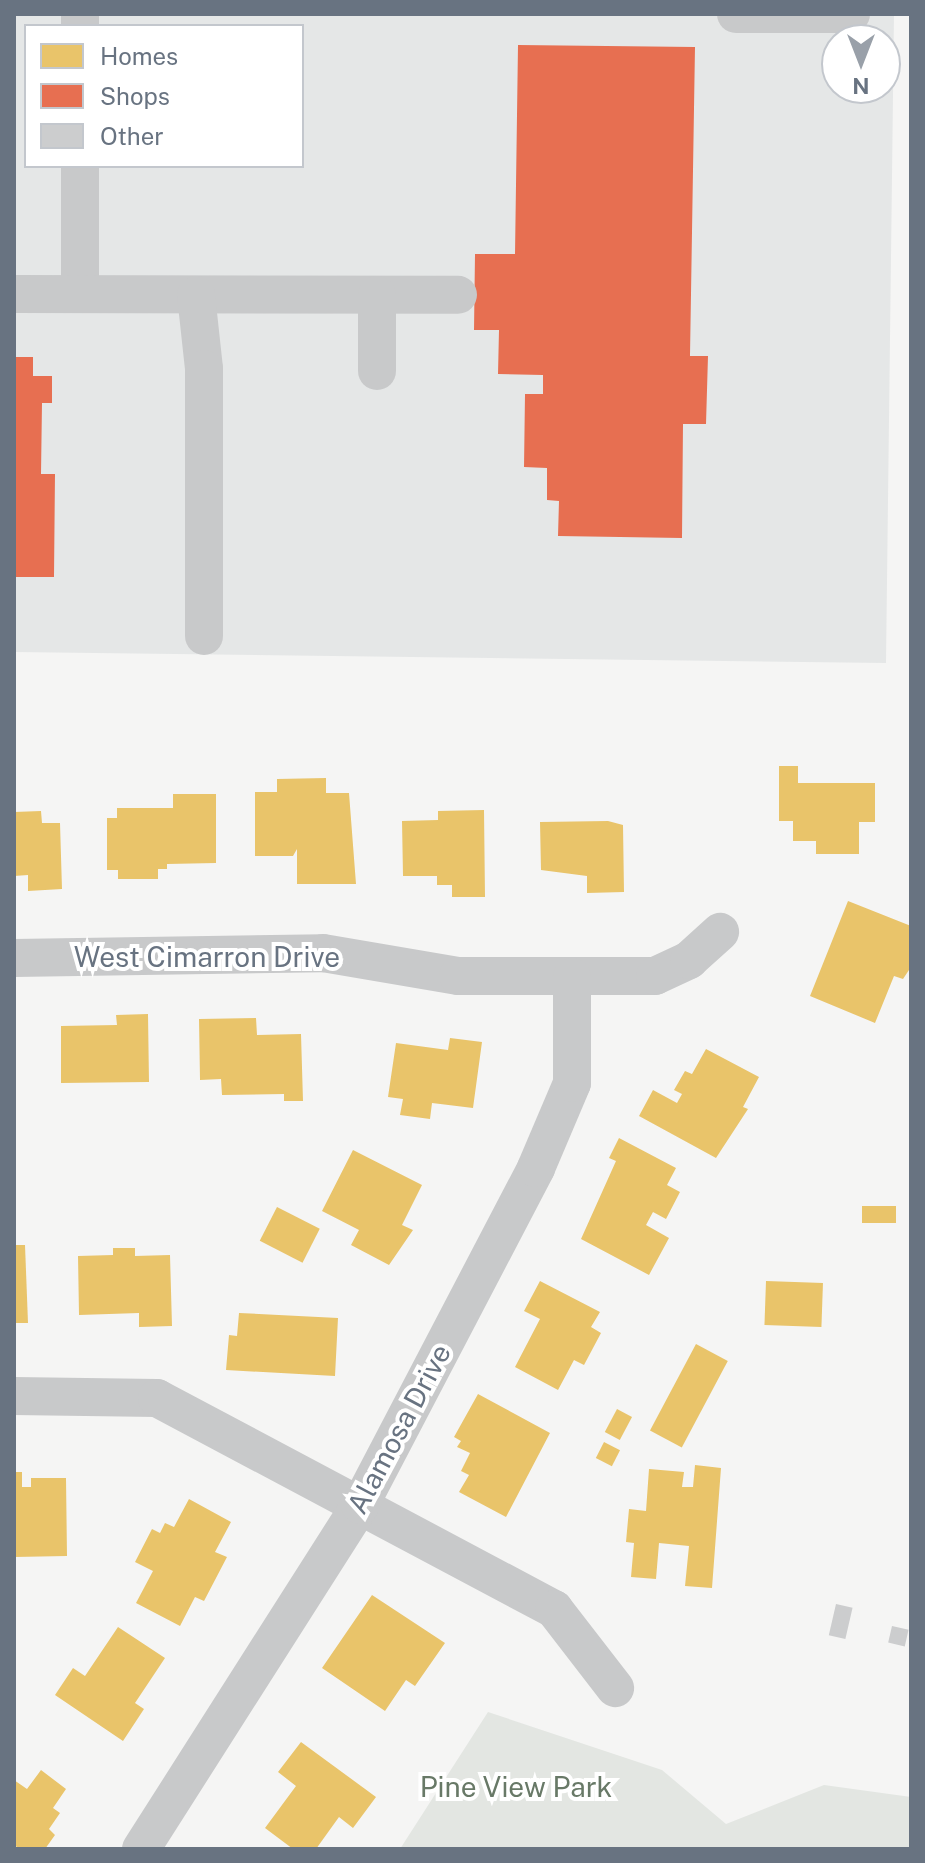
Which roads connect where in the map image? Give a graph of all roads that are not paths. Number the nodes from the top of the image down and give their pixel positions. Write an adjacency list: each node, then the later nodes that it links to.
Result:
1 (736, 14): 2 (street)
2 (851, 14)
3 (80, 168): 5 (street)
4 (14, 294): 5 (street)
5 (80, 294): 6 (street)
6 (196, 295): 7 (street); 10 (street)
7 (377, 295): 8 (street); 9 (street)
8 (458, 295)
9 (377, 371)
10 (204, 636)
11 (720, 932): 13 (street, West Cimarron Drive)
12 (14, 958): 13 (street, West Cimarron Drive)
13 (572, 977): 15 (street, Alamosa Drive)
14 (14, 1396): 15 (street)
15 (360, 1505): 16 (street); 17 (street, Alamosa Drive)
16 (615, 1688)
17 (141, 1849)

